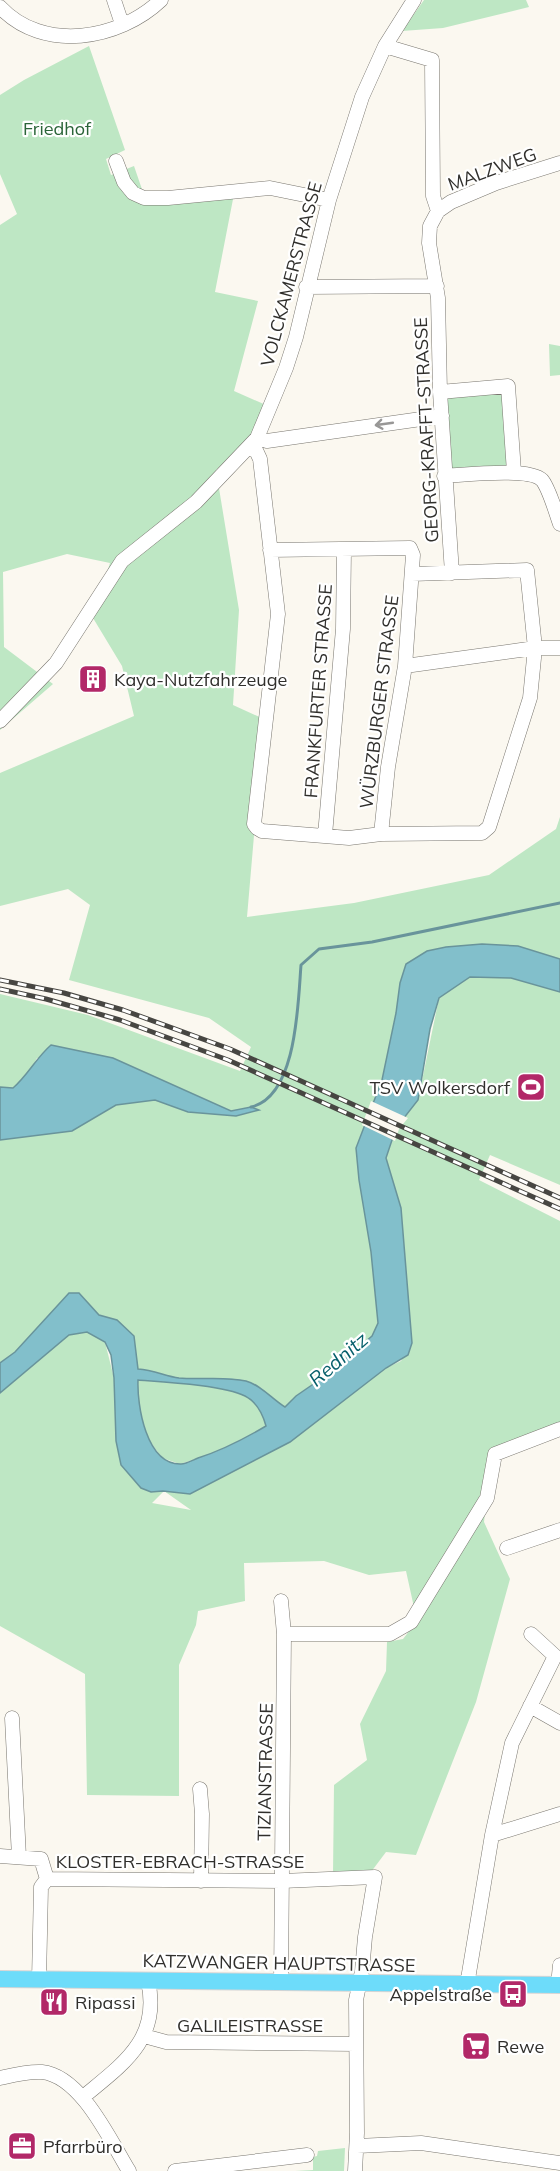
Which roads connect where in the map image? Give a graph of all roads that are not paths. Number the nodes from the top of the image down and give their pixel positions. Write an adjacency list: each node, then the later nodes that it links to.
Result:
1 (114, 0): 5 (street)
2 (161, 0): 5 (street)
3 (414, 0): 6 (street, VOLCKAMERSTRASSE)
4 (0, 7): 5 (street)
5 (122, 24)
6 (385, 46): 9 (street, VOLCKAMERSTRASSE); 10 (street)
7 (116, 161): 9 (street)
8 (560, 163): 10 (street, MALZWEG)
9 (328, 200): 12 (street, VOLCKAMERSTRASSE)
10 (438, 211): 11 (street, GEORG-KRAFFT-STRASSE)
11 (437, 286): 12 (street); 13 (street, GEORG-KRAFFT-STRASSE)
12 (306, 287): 15 (street, VOLCKAMERSTRASSE)
13 (440, 392): 14 (street, GEORG-KRAFFT-STRASSE); 16 (street)
14 (442, 416): 15 (street, one-way to 15); 17 (street, GEORG-KRAFFT-STRASSE)
15 (255, 441): 19 (street); 26 (street, VOLCKAMERSTRASSE)
16 (514, 472): 17 (street); 18 (street)
17 (444, 476): 21 (street, GEORG-KRAFFT-STRASSE)
18 (560, 524)
19 (270, 550): 20 (street); 28 (street)
20 (344, 550): 22 (street, WÜRZBURGER STRASSE); 28 (street, FRANKFURTER STRASSE)
21 (452, 573): 22 (street); 23 (street)
22 (412, 574): 25 (street, WÜRZBURGER STRASSE)
23 (535, 648): 24 (street); 25 (street); 27 (street)
24 (560, 648)
25 (405, 666): 27 (street, WÜRZBURGER STRASSE)
26 (0, 721)
27 (381, 834): 28 (street)
28 (325, 835)
29 (560, 1429): 33 (street)
30 (560, 1530): 31 (street)
31 (507, 1548)
32 (281, 1601): 33 (street, TIZIANSTRASSE)
33 (284, 1634): 45 (street, TIZIANSTRASSE)
34 (531, 1634): 35 (street)
35 (530, 1706): 37 (street); 40 (street)
36 (12, 1718): 42 (street)
37 (560, 1723)
38 (200, 1789): 44 (street)
39 (560, 1814): 40 (street)
40 (492, 1835): 52 (street)
41 (0, 1856): 42 (street, KLOSTER-EBRACH-STRASSE)
42 (19, 1857): 43 (street, KLOSTER-EBRACH-STRASSE)
43 (47, 1879): 44 (street, KLOSTER-EBRACH-STRASSE); 48 (street)
44 (201, 1881): 45 (street, KLOSTER-EBRACH-STRASSE)
45 (282, 1881): 50 (street, TIZIANSTRASSE); 51 (street, KLOSTER-EBRACH-STRASSE)
46 (560, 1965): 53 (street, KATZWANGER HAUPTSTRASSE)
47 (0, 1979): 48 (main road, KATZWANGER HAUPTSTRASSE)
48 (39, 1980): 49 (main road, KATZWANGER HAUPTSTRASSE)
49 (148, 1981): 50 (main road, KATZWANGER HAUPTSTRASSE); 54 (street, GALILEISTRASSE)
50 (281, 1983): 51 (main road, KATZWANGER HAUPTSTRASSE)
51 (359, 1983): 52 (main road, KATZWANGER HAUPTSTRASSE); 55 (street)
52 (466, 1985): 53 (main road, KATZWANGER HAUPTSTRASSE)
53 (559, 1985)
54 (144, 2036): 55 (street, GALILEISTRASSE); 57 (street, GALILEISTRASSE)
55 (356, 2043): 58 (street)
56 (0, 2078): 57 (street)
57 (83, 2097): 62 (street)
58 (357, 2146): 61 (street); 64 (street)
59 (307, 2155): 63 (street)
60 (560, 2163): 61 (street)
61 (542, 2166)
62 (129, 2171)
63 (175, 2171)
64 (355, 2171)

